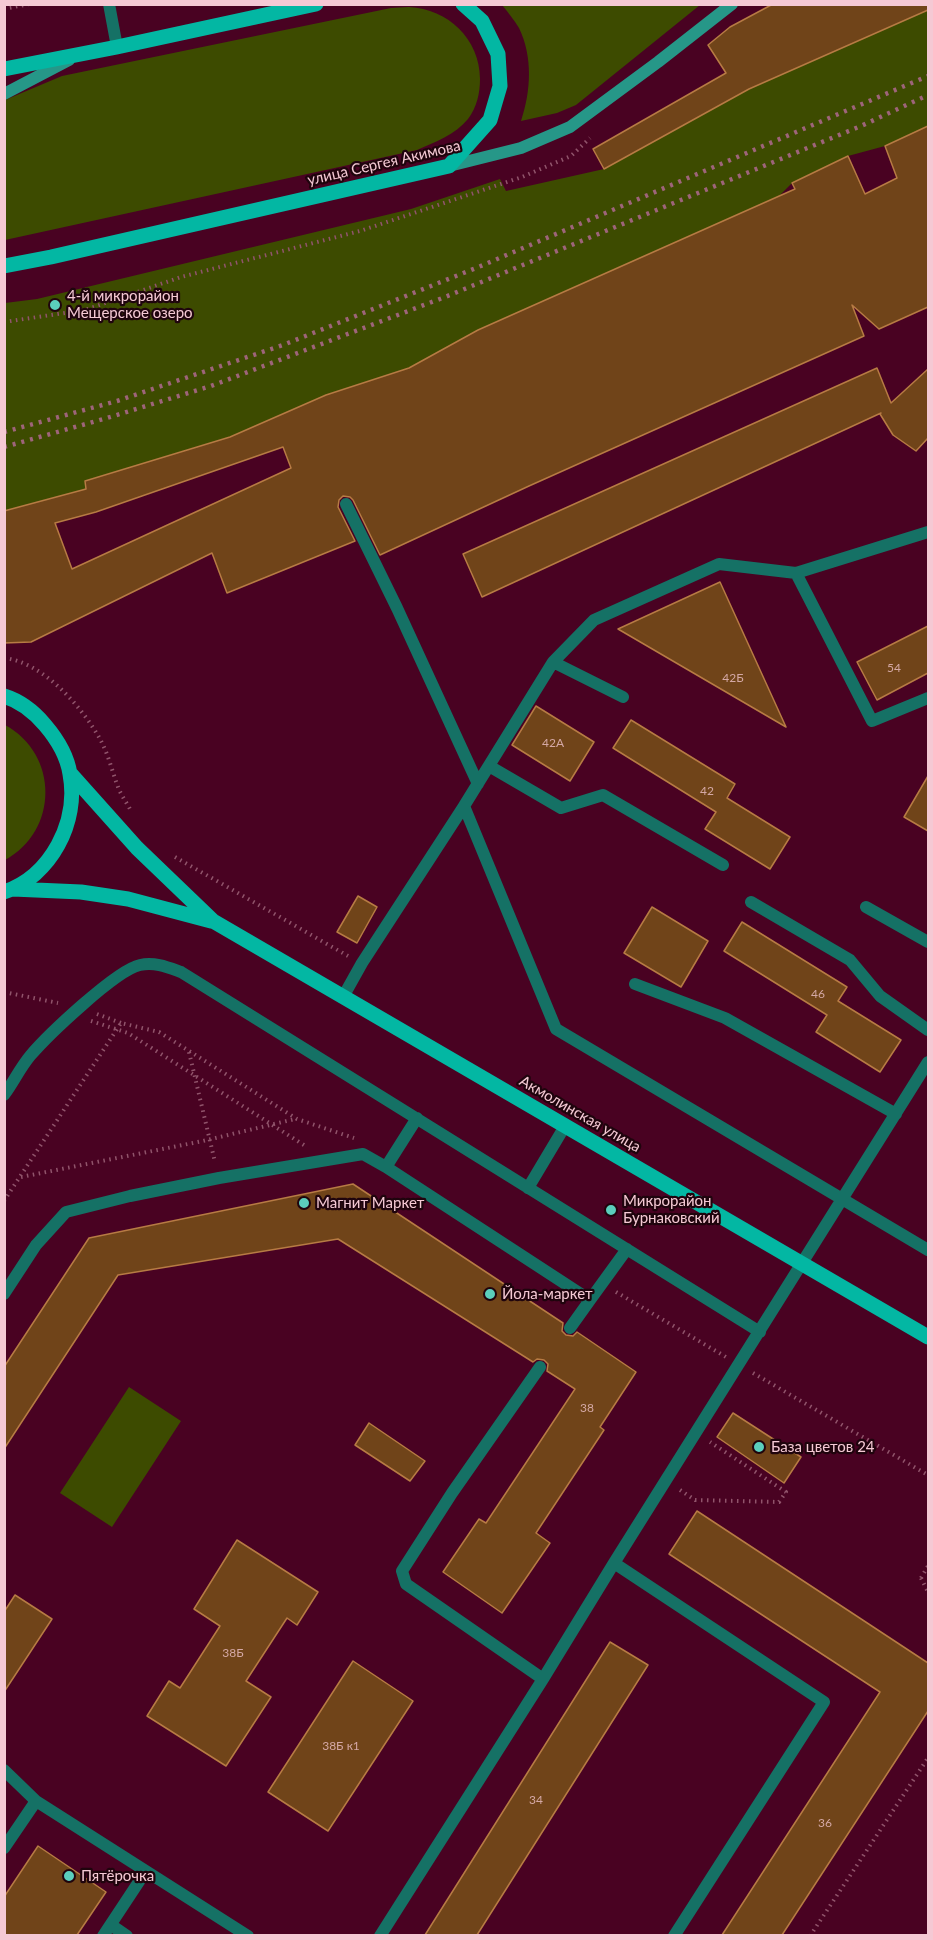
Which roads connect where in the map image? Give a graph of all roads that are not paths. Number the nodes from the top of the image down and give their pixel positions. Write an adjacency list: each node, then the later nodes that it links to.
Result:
1 (109, 4): 5 (lane)
2 (316, 4): 5 (main road)
3 (463, 4): 9 (main road)
4 (732, 4): 9 (main road, улица Сергея Акимова)
5 (117, 47): 6 (main road)
6 (80, 53): 7 (main road); 8 (main road)
7 (4, 69)
8 (4, 94)
9 (449, 166): 10 (main road, улица Сергея Акимова)
10 (4, 266)
11 (346, 504): 20 (lane)
12 (928, 532): 13 (lane)
13 (796, 573): 14 (lane); 17 (lane)
14 (553, 662): 16 (lane); 18 (lane)
15 (4, 696): 19 (main road)
16 (623, 697)
17 (926, 702)
18 (489, 766): 20 (lane); 22 (lane)
19 (70, 773): 23 (main road); 26 (main road)
20 (478, 784): 21 (lane)
21 (464, 806): 29 (lane); 38 (lane)
22 (723, 865)
23 (9, 891): 26 (main road)
24 (751, 902): 30 (lane)
25 (866, 907): 27 (lane)
26 (213, 921): 29 (main road, Акмолинская улица)
27 (928, 942)
28 (635, 984): 33 (lane)
29 (343, 997): 35 (main road, Акмолинская улица)
30 (928, 1030)
31 (928, 1062): 33 (lane)
32 (4, 1095): 34 (lane)
33 (896, 1114): 38 (lane)
34 (417, 1118): 36 (lane); 37 (lane)
35 (565, 1126): 37 (lane); 41 (main road, Акмолинская улица)
36 (386, 1167): 42 (lane); 43 (lane)
37 (528, 1188): 39 (lane)
38 (843, 1199): 40 (lane); 41 (lane)
39 (627, 1249): 43 (lane); 45 (lane)
40 (928, 1250)
41 (803, 1263): 45 (lane); 46 (main road, Акмолинская улица)
42 (4, 1294)
43 (590, 1300): 44 (lane)
44 (570, 1328)
45 (760, 1332): 48 (lane)
46 (928, 1337)
47 (540, 1367): 49 (lane)
48 (614, 1563): 49 (lane); 58 (lane)
49 (543, 1679): 57 (lane)
50 (4, 1770): 51 (lane)
51 (36, 1801): 52 (lane); 53 (lane)
52 (4, 1848)
53 (146, 1871): 54 (lane); 56 (lane)
54 (107, 1930): 55 (lane)
55 (127, 1935)
56 (248, 1935)
57 (380, 1935)
58 (674, 1935)

